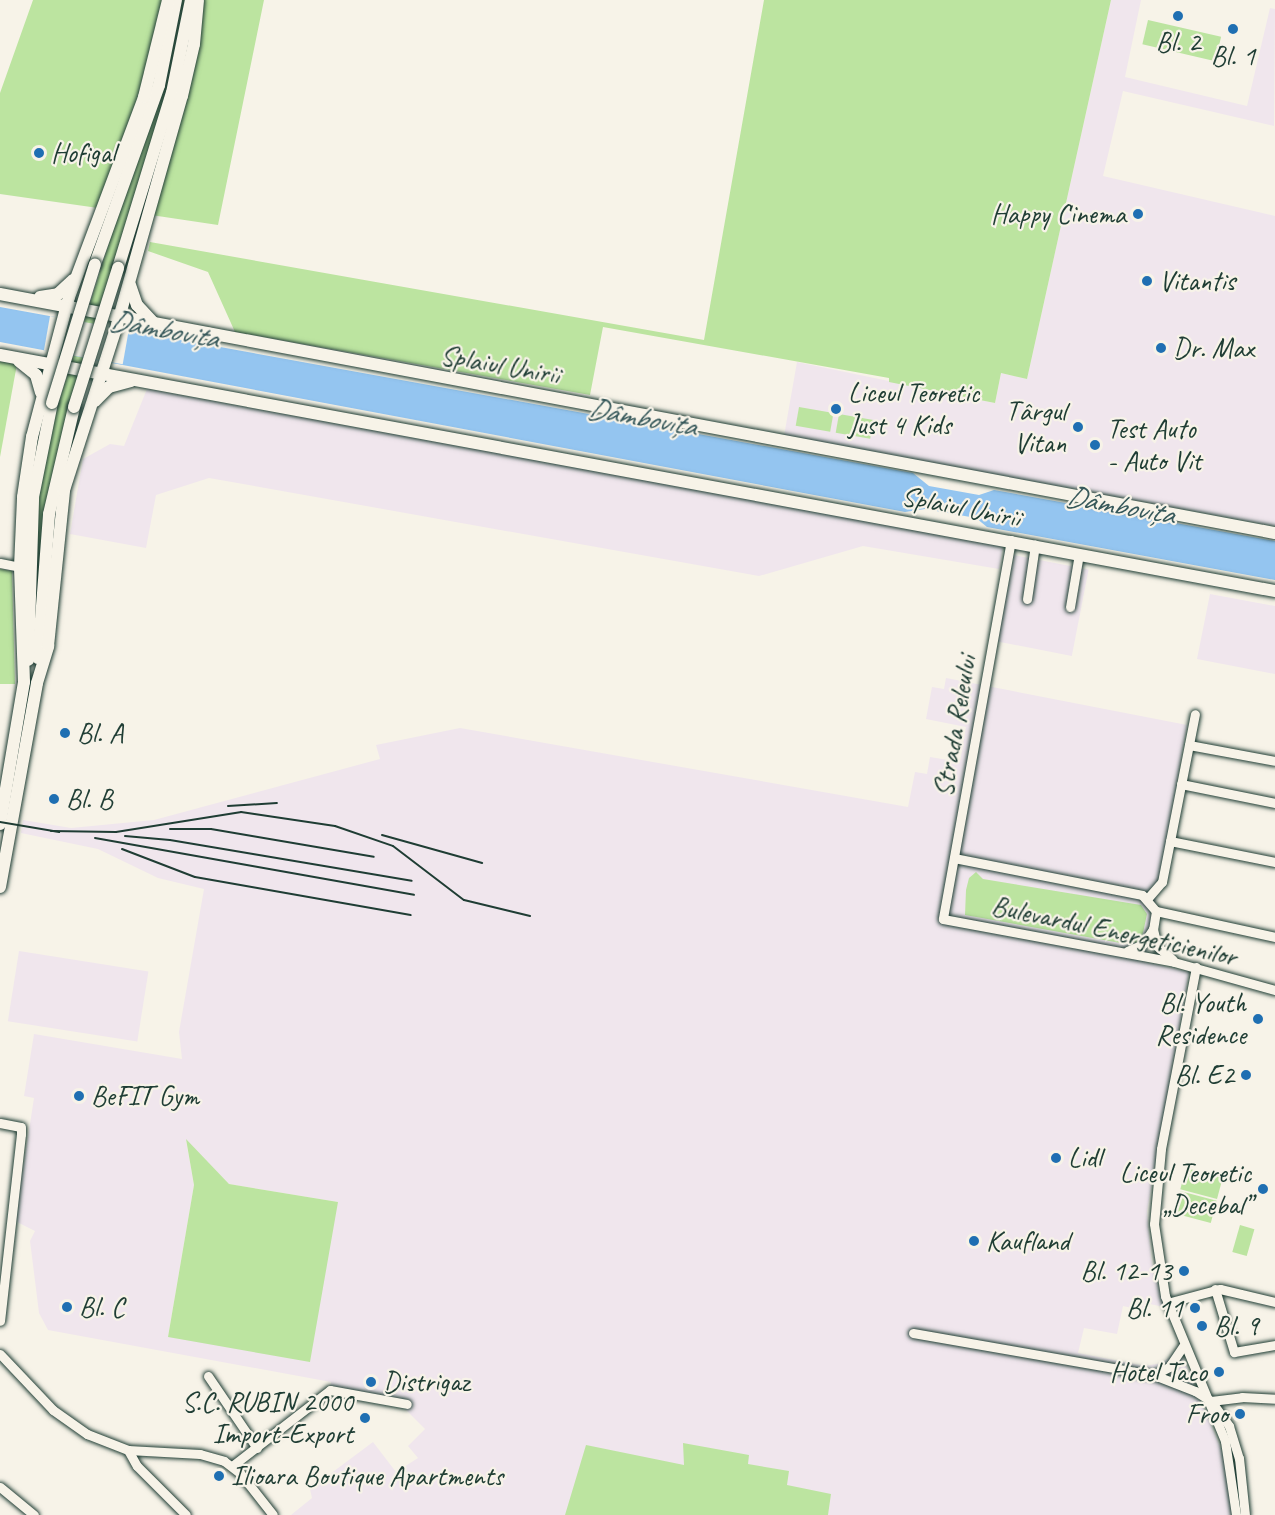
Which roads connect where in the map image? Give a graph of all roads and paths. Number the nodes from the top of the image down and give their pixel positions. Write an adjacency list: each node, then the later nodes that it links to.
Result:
1 (168, 0): 5 (main road)
2 (176, 0): 17 (main road, bridge)
3 (191, 0): 28 (main road, bridge)
4 (198, 0): 6 (main road)
5 (78, 272): 8 (main road); 9 (main road)
6 (129, 281): 10 (main road); 11 (main road)
7 (0, 294): 8 (main road, Splaiul Unirii)
8 (15, 297): 9 (main road, Splaiul Unirii)
9 (66, 306): 10 (main road, Splaiul Unirii); 14 (main road)
10 (120, 316): 11 (main road, Splaiul Unirii); 15 (main road)
11 (155, 323): 19 (main road, Splaiul Unirii)
12 (0, 355): 13 (main road, Splaiul Unirii)
13 (13, 358): 14 (main road, Splaiul Unirii); 17 (main road)
14 (49, 364): 15 (main road, Splaiul Unirii); 17 (main road)
15 (102, 374): 16 (main road, Splaiul Unirii); 18 (main road)
16 (138, 380): 18 (main road); 20 (main road, Splaiul Unirii)
17 (46, 399): 24 (main road); 28 (main road)
18 (88, 412): 28 (main road)
19 (1275, 533)
20 (1011, 540): 21 (main road, Splaiul Unirii); 36 (street, Strada Releului)
21 (1035, 545): 22 (main road, Splaiul Unirii); 26 (street)
22 (1079, 554): 25 (main road, Splaiul Unirii); 27 (street)
23 (0, 563): 24 (street)
24 (20, 567): 28 (main road)
25 (1275, 591)
26 (1027, 599)
27 (1070, 606)
28 (31, 683): 34 (main road); 38 (main road)
29 (1195, 714): 30 (street)
30 (1189, 745): 31 (street); 32 (street)
31 (1275, 761)
32 (1181, 784): 33 (street); 35 (street)
33 (1275, 803)
34 (0, 820)
35 (1170, 841): 37 (street); 39 (street)
36 (954, 858): 39 (street); 41 (street, Strada Releului)
37 (1275, 862)
38 (0, 886)
39 (1148, 899): 40 (street)
40 (1156, 911): 42 (street); 43 (street)
41 (943, 920): 44 (street, Bulevardul Energeticienilor)
42 (1153, 929): 44 (street); 45 (street)
43 (1275, 937)
44 (1123, 952): 45 (street, Bulevardul Energeticienilor)
45 (1178, 963): 46 (street, Bulevardul Energeticienilor)
46 (1196, 967): 47 (street, Bulevardul Energeticienilor); 50 (street)
47 (1275, 990)
48 (0, 1123): 52 (street)
49 (1212, 1289): 50 (street); 51 (street); 54 (street)
50 (1167, 1302): 55 (street)
51 (1275, 1302)
52 (0, 1322)
53 (913, 1333): 57 (street)
54 (1275, 1345)
55 (1183, 1346): 57 (street); 60 (street)
56 (0, 1354): 63 (street)
57 (1154, 1375): 60 (street)
58 (208, 1376): 62 (street)
59 (1275, 1399): 60 (street)
60 (1211, 1401): 69 (street); 70 (street)
61 (407, 1404): 62 (street)
62 (257, 1448): 64 (street)
63 (128, 1450): 64 (street); 67 (street)
64 (232, 1466): 68 (street)
65 (0, 1487): 66 (street)
66 (34, 1515)
67 (186, 1515)
68 (273, 1515)
69 (1236, 1515)
70 (1245, 1515)

